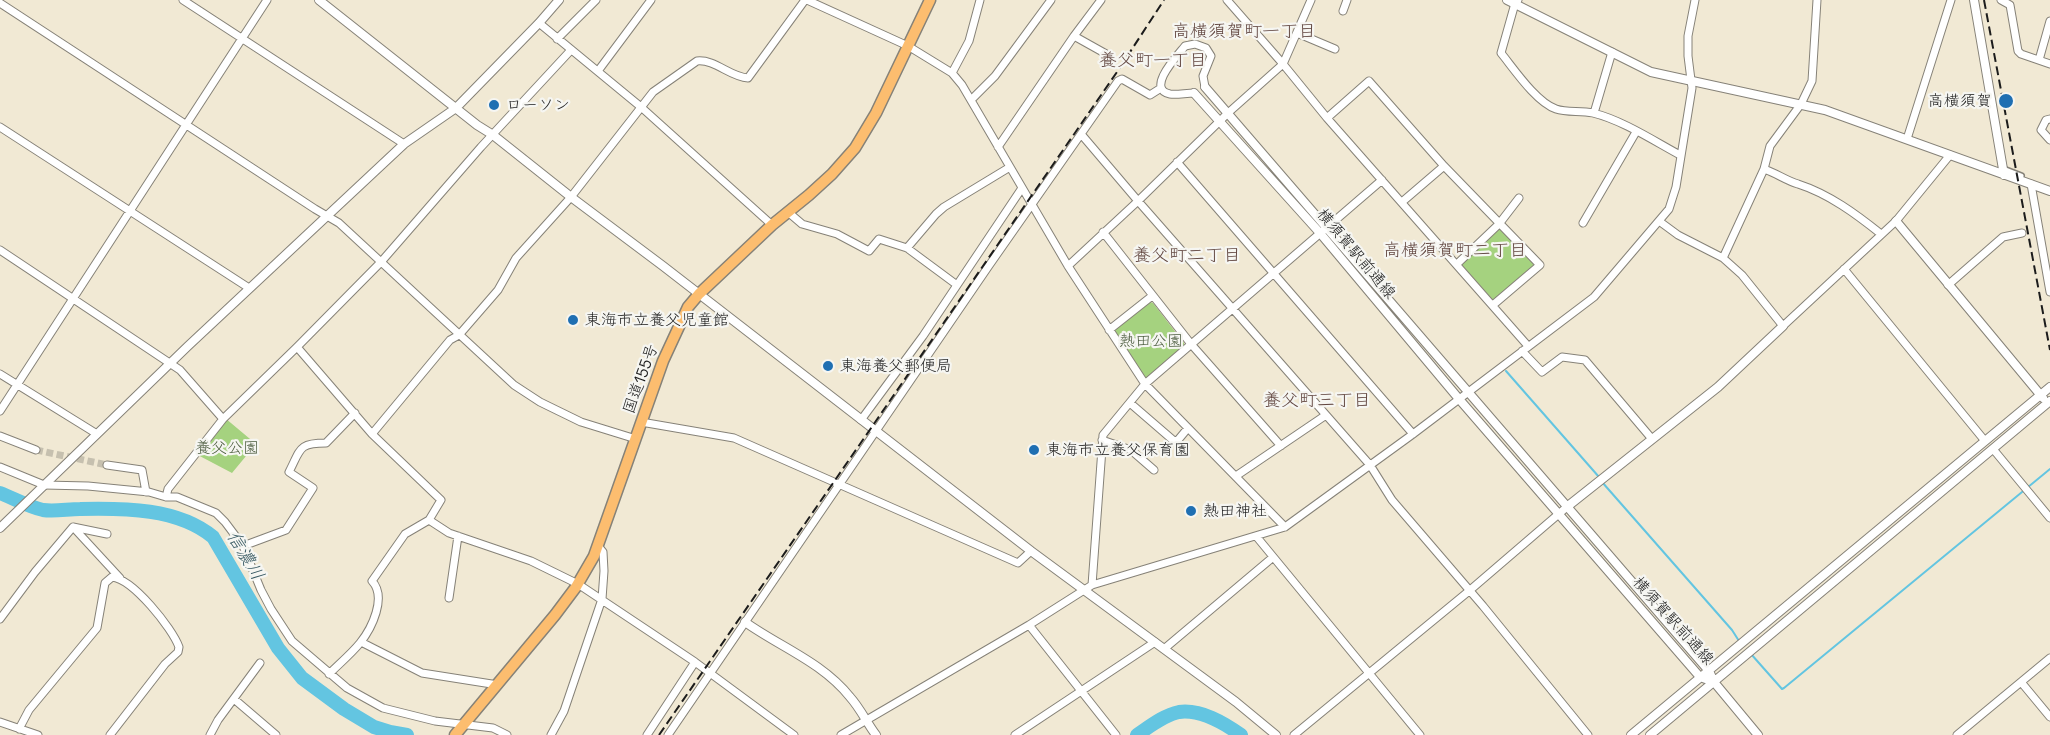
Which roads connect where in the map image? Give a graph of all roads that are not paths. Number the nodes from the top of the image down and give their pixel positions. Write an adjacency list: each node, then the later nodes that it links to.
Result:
1 (183, 0): 27 (street)
2 (267, 0): 27 (street)
3 (319, 0): 46 (street)
4 (559, 0): 24 (street)
5 (596, 0): 28 (street)
6 (806, 0): 29 (street); 45 (street)
7 (930, 0): 29 (highway, 国道155号)
8 (980, 0): 38 (street)
9 (1050, 0): 43 (street)
10 (1101, 0): 26 (street)
11 (1227, 0): 35 (street)
12 (1311, 0): 25 (street)
13 (1347, 0): 22 (street)
14 (1695, 0): 39 (street)
15 (1817, 0): 44 (street)
16 (1951, 0): 57 (street)
17 (1974, 0): 67 (street)
18 (2001, 0): 34 (street)
19 (647, 1): 37 (street)
20 (1514, 1): 32 (street); 48 (street)
21 (0, 3): 52 (street)
22 (1343, 11)
23 (2050, 21): 34 (street)
24 (538, 23): 28 (street); 46 (street)
25 (1297, 33): 30 (street); 35 (street)
26 (1074, 36): 33 (street); 60 (street)
27 (243, 38): 52 (street); 59 (street)
28 (557, 39): 31 (street)
29 (908, 46): 38 (street); 79 (highway, 国道155号)
30 (1335, 49)
31 (571, 50): 37 (street); 56 (street)
32 (1612, 52): 39 (street); 48 (street)
33 (1108, 56)
34 (2039, 60): 36 (street)
35 (1283, 64): 47 (street); 49 (street)
36 (2050, 64)
37 (598, 71): 45 (street)
38 (952, 73): 43 (street)
39 (1691, 81): 44 (street); 61 (street)
40 (1205, 87): 41 (street); 47 (street, 横須賀駅前通線)
41 (1161, 88): 42 (street); 55 (street)
42 (1194, 93): 51 (street, 横須賀駅前通線)
43 (971, 100): 60 (street)
44 (1801, 104): 57 (street); 66 (street)
45 (641, 107): 72 (street); 85 (street)
46 (456, 108): 56 (street); 59 (street)
47 (1228, 113): 51 (street); 86 (street, 横須賀駅前通線)
48 (1594, 113): 54 (street)
49 (1326, 118): 64 (street); 68 (street)
50 (2050, 119): 58 (street)
51 (1220, 122): 63 (street); 89 (street, 横須賀駅前通線)
52 (186, 125): 78 (street); 80 (street)
53 (0, 127): 78 (street)
54 (1636, 132): 61 (street); 83 (street)
55 (1081, 134): 74 (street); 76 (street)
56 (493, 135): 72 (street); 97 (street)
57 (1907, 139): 62 (street)
58 (2050, 140)
59 (404, 144): 80 (street)
60 (998, 147): 65 (street)
61 (1680, 155): 77 (street)
62 (1950, 155): 67 (street); 82 (street)
63 (1177, 162): 74 (street); 101 (street)
64 (1444, 166): 75 (street); 84 (street)
65 (1010, 167): 70 (street); 94 (street)
66 (1764, 169): 91 (street); 96 (street)
67 (2003, 172): 69 (street)
68 (1382, 180): 75 (street); 86 (street)
69 (2030, 182): 71 (street); 92 (street)
70 (1022, 188): 76 (street); 102 (street)
71 (2050, 191)
72 (571, 197): 106 (street); 113 (street)
73 (1519, 198): 84 (street)
74 (1138, 201): 88 (street); 110 (street)
75 (1402, 202): 98 (street)
76 (1032, 205): 99 (street); 134 (street)
77 (1670, 209): 81 (street); 87 (street)
78 (129, 210): 104 (street); 108 (street)
79 (788, 212): 85 (highway, 国道155号); 94 (street)
80 (327, 215): 97 (street); 104 (street)
81 (1659, 221): 87 (street); 116 (street)
82 (1896, 221): 91 (street); 103 (street)
83 (1583, 223)
84 (1499, 224): 98 (street); 109 (street)
85 (772, 225): 106 (highway, 国道155号)
86 (1328, 227): 89 (street); 122 (street, 横須賀駅前通線)
87 (1669, 228): 96 (street)
88 (1103, 232): 99 (street); 107 (street)
89 (1320, 233): 101 (street); 124 (street, 横須賀駅前通線)
90 (2022, 233): 103 (street)
91 (1881, 234): 100 (street)
92 (2041, 241): 93 (street); 105 (street)
93 (2050, 244)
94 (907, 248): 102 (street)
95 (0, 250): 108 (street)
96 (1723, 258): 111 (street)
97 (381, 262): 113 (street); 115 (street)
98 (1457, 264): 109 (street)
99 (1068, 266): 112 (street)
100 (1844, 269): 111 (street); 142 (street)
101 (1274, 274): 110 (street); 137 (street)
102 (957, 285): 131 (street)
103 (1948, 285): 123 (street)
104 (249, 288): 117 (street)
105 (2050, 292)
106 (699, 294): 131 (street); 132 (highway, 国道155号)
107 (1152, 296): 112 (street); 114 (street)
108 (74, 298): 117 (street); 120 (street)
109 (1493, 305): 116 (street)
110 (1232, 310): 114 (street); 129 (street)
111 (1783, 326): 140 (street)
112 (1109, 330): 119 (street)
113 (459, 334): 136 (street); 139 (street)
114 (1191, 344): 119 (street); 143 (street)
115 (297, 347): 128 (street); 130 (street)
116 (1525, 348): 122 (street); 140 (street)
117 (170, 363): 130 (street); 135 (street)
118 (0, 374): 120 (street)
119 (1145, 384): 125 (street); 133 (street)
120 (18, 385): 127 (street); 135 (street)
121 (2050, 387): 123 (street)
122 (1469, 392): 124 (street); 155 (street, 横須賀駅前通線)
123 (2040, 395): 126 (street); 142 (street)
124 (1459, 399): 137 (street); 156 (street, 横須賀駅前通線)
125 (1130, 403): 133 (street); 141 (street)
126 (2049, 405): 144 (street)
127 (0, 411)
128 (355, 413): 136 (street); 165 (street)
129 (1326, 416): 143 (street); 147 (street)
130 (223, 419): 154 (street)
131 (861, 420): 134 (street)
132 (641, 422): 139 (highway, 国道155号); 151 (street)
133 (1188, 428): 150 (street)
134 (876, 431): 151 (street); 167 (street)
135 (97, 434): 152 (street)
136 (372, 434): 158 (street)
137 (1413, 434): 147 (street)
138 (0, 436): 145 (street)
139 (636, 439): 166 (highway, 国道155号)
140 (1652, 439): 155 (street)
141 (1102, 440): 149 (street); 171 (street)
142 (1985, 441): 185 (street)
143 (1281, 447): 150 (street)
144 (1993, 449): 157 (street); 190 (street)
145 (36, 450)
146 (108, 465): 153 (street)
147 (1370, 465): 160 (street); 173 (street)
148 (0, 467): 152 (street)
149 (1154, 470)
150 (1236, 476): 160 (street)
151 (840, 485): 167 (street); 177 (street)
152 (43, 486): 153 (street); 161 (street)
153 (146, 492): 154 (street)
154 (166, 497): 165 (street)
155 (1568, 506): 156 (street); 185 (street, 横須賀駅前通線)
156 (1558, 513): 173 (street); 189 (street, 横須賀駅前通線)
157 (2050, 518)
158 (429, 520): 163 (street); 179 (street)
159 (73, 527): 162 (street); 169 (street); 176 (street)
160 (1285, 527): 164 (street)
161 (0, 528)
162 (107, 534)
163 (458, 536): 170 (street); 174 (street)
164 (1256, 536): 168 (street); 171 (street)
165 (243, 546): 188 (street)
166 (598, 546): 170 (highway, 国道155号); 175 (street)
167 (1030, 551): 172 (street)
168 (1272, 558): 181 (street); 187 (street)
169 (120, 578): 199 (street); 201 (street)
170 (578, 584): 175 (street); 192 (highway, 国道155号)
171 (1092, 585): 172 (street)
172 (1082, 590): 178 (street); 180 (street)
173 (1469, 591): 187 (street); 216 (street)
174 (449, 598)
175 (602, 599): 183 (street); 205 (street)
176 (0, 619)
177 (745, 622): 186 (street); 196 (street)
178 (1029, 625): 193 (street); 196 (street)
179 (361, 642): 188 (street); 192 (street)
180 (1155, 642): 181 (street); 193 (street)
181 (1164, 649): 213 (street)
182 (2050, 658): 191 (street)
183 (695, 662): 186 (street); 206 (street)
184 (260, 663): 194 (street)
185 (1709, 671): 189 (street); 190 (street, 横須賀駅前通線)
186 (710, 673): 207 (street); 208 (street)
187 (1368, 673): 214 (street); 215 (street)
188 (329, 674): 198 (street)
189 (1700, 677): 190 (street, 横須賀駅前通線); 217 (street)
190 (1714, 682): 218 (street); 219 (street)
191 (2021, 682): 195 (street); 220 (street)
192 (498, 685): 198 (highway, 国道155号)
193 (1080, 692): 211 (street); 212 (street)
194 (234, 699): 202 (street); 203 (street)
195 (2050, 717)
196 (866, 721): 209 (street); 210 (street)
197 (0, 722): 199 (street)
198 (460, 728): 204 (street)
199 (19, 729): 200 (street)
200 (38, 735)
201 (110, 735)
202 (210, 735)
203 (276, 735)
204 (507, 735)
205 (551, 735)
206 (648, 735)
207 (668, 735)
208 (794, 735)
209 (841, 735)
210 (876, 735)
211 (1015, 735)
212 (1116, 735)
213 (1276, 735)
214 (1294, 735)
215 (1420, 735)
216 (1588, 735)
217 (1631, 735)
218 (1650, 735)
219 (1758, 735)
220 (1958, 735)

